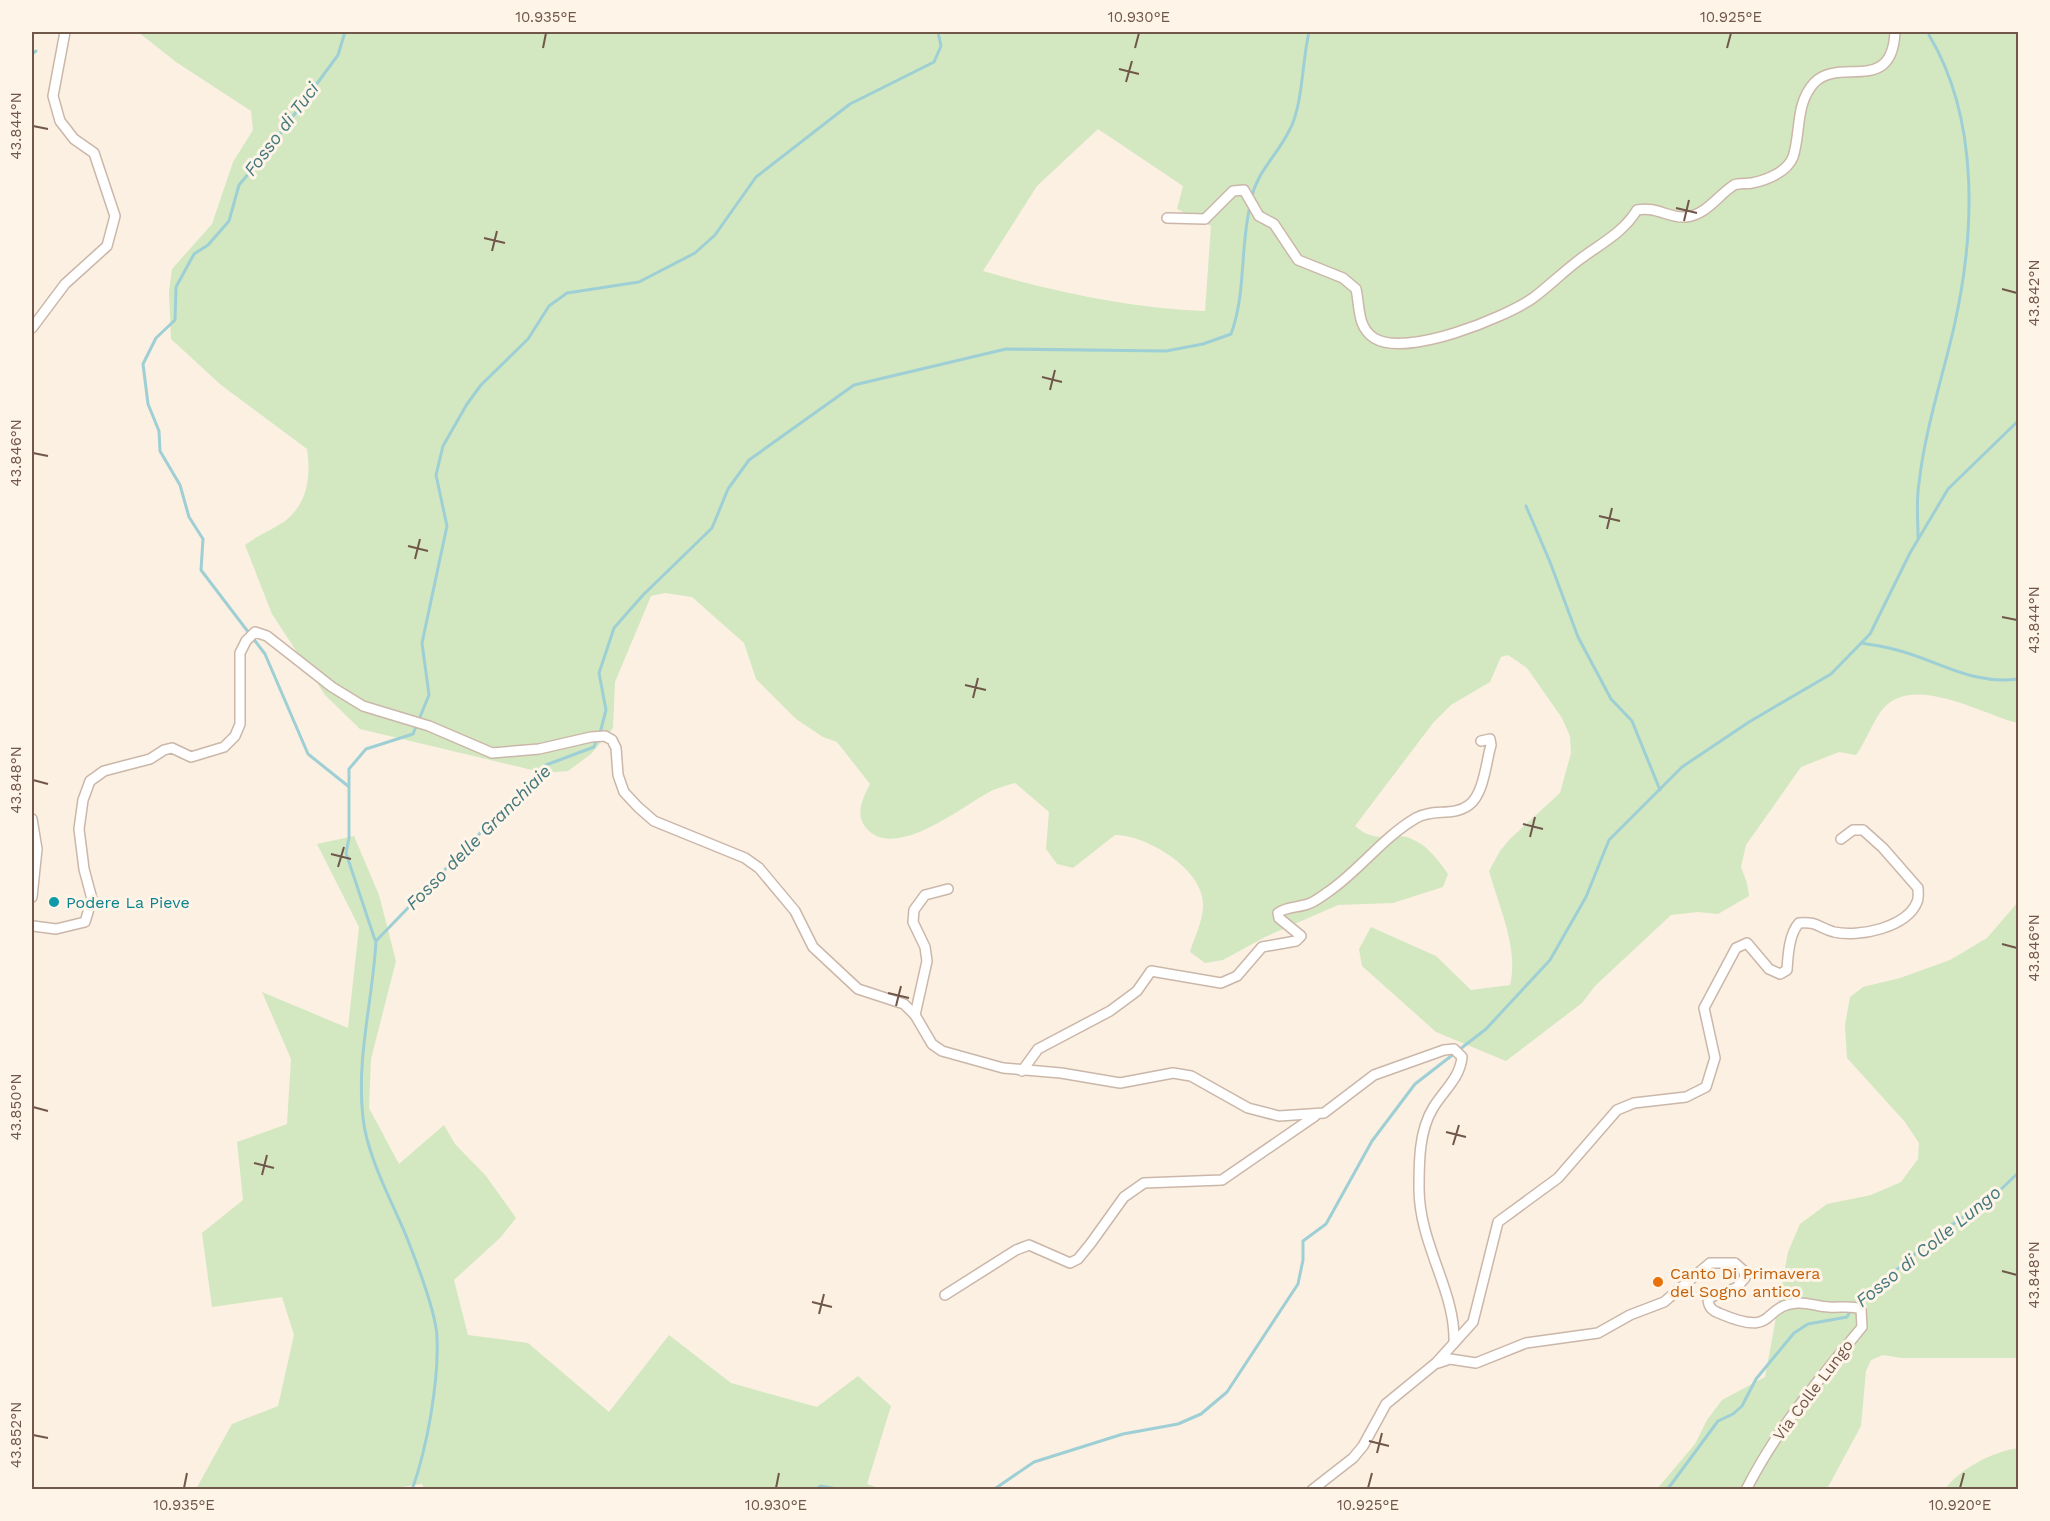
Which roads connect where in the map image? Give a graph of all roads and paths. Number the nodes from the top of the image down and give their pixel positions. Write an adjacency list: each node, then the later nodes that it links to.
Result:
1 (65, 32): 4 (street)
2 (1895, 32): 3 (street)
3 (1167, 218)
4 (32, 328)
5 (1481, 741): 12 (street)
6 (32, 819): 9 (street)
7 (1840, 839): 15 (street)
8 (948, 889): 11 (street)
9 (32, 897)
10 (32, 925): 11 (street)
11 (915, 1015): 12 (street)
12 (1022, 1071): 13 (street)
13 (1317, 1115): 14 (street); 15 (street)
14 (945, 1295)
15 (1455, 1343): 16 (street)
16 (1436, 1363): 17 (street); 18 (street, Via Colle Lungo)
17 (1312, 1490)
18 (1746, 1490)

